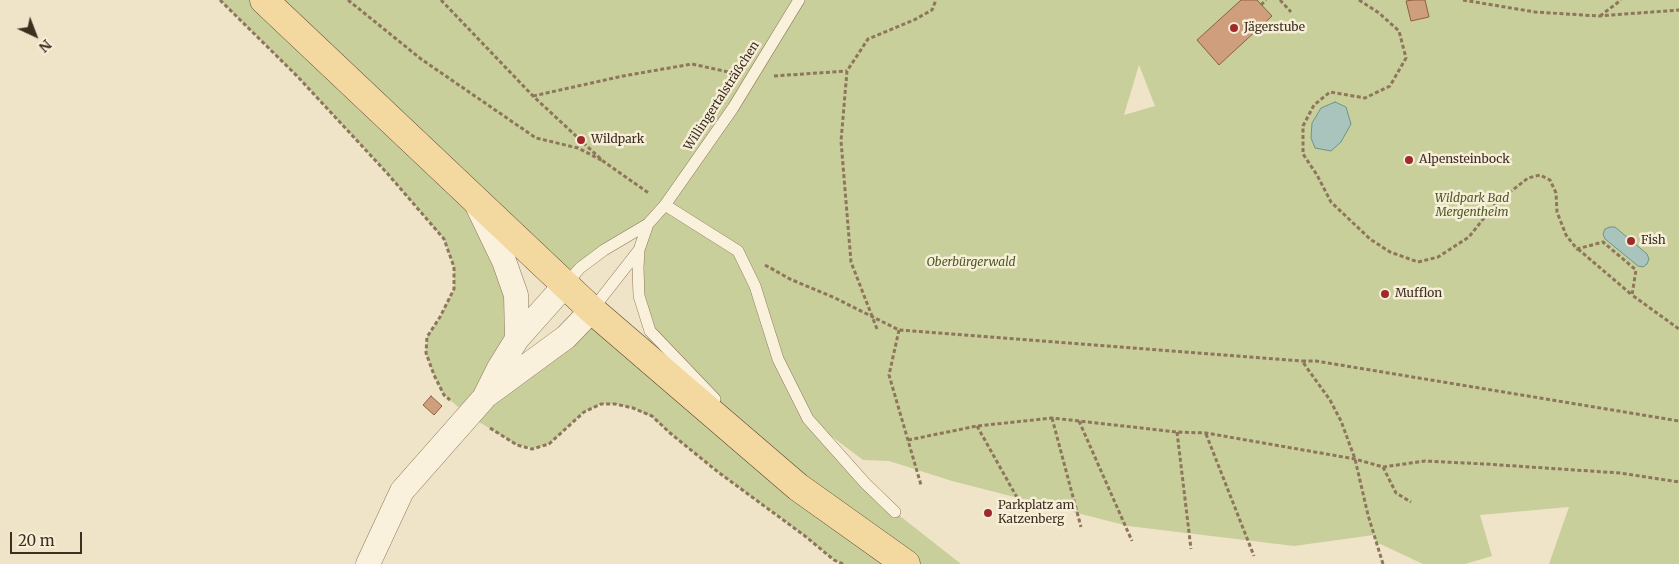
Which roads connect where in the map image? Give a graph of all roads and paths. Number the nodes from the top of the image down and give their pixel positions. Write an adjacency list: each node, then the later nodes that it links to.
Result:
1 (264, 0): 19 (main road)
2 (348, 0): 18 (path)
3 (441, 0): 17 (path)
4 (799, 0): 16 (lane, Willingertalsträßchen)
5 (936, 0): 15 (path)
6 (1266, 0): 11 (path)
7 (1280, 0): 13 (path)
8 (1360, 0): 22 (path)
9 (1463, 0): 14 (path)
10 (1621, 0): 14 (path)
11 (1261, 4)
12 (1679, 10): 14 (path)
13 (1291, 12)
14 (1600, 16)
15 (847, 71): 16 (path); 28 (path)
16 (751, 77): 17 (path); 20 (lane, Willingertalsträßchen)
17 (533, 96): 18 (path)
18 (603, 161): 20 (path)
19 (475, 201): 25 (main road); 31 (street)
20 (665, 205): 21 (lane, Willingertalsträßchen); 24 (lane)
21 (648, 224): 23 (lane); 25 (lane)
22 (1577, 248): 26 (path); 26 (path)
23 (639, 250): 27 (lane); 34 (lane)
24 (738, 251): 30 (path); 50 (lane)
25 (565, 285): 27 (main road); 31 (street)
26 (1632, 295): 29 (path)
27 (592, 310): 33 (street); 47 (main road)
28 (877, 329)
29 (1679, 329)
30 (899, 330): 32 (path); 42 (path)
31 (517, 339): 33 (street)
32 (1302, 361): 37 (path); 43 (path)
33 (484, 398): 55 (street)
34 (724, 406)
35 (1052, 418): 36 (path); 39 (path); 51 (path)
36 (1079, 420): 40 (path); 52 (path)
37 (1679, 421)
38 (745, 426): 47 (lane)
39 (977, 426): 42 (path); 49 (path)
40 (1177, 432): 41 (path); 53 (path)
41 (1206, 433): 43 (path); 54 (path)
42 (908, 440): 46 (path)
43 (1355, 459): 44 (path); 57 (path)
44 (1383, 467): 45 (path); 48 (path)
45 (1679, 482)
46 (921, 485)
47 (798, 487): 56 (main road)
48 (1411, 502)
49 (1024, 510)
50 (895, 512)
51 (1081, 527)
52 (1132, 542)
53 (1191, 549)
54 (1254, 556)
55 (368, 564)
56 (906, 564)
57 (1383, 564)

